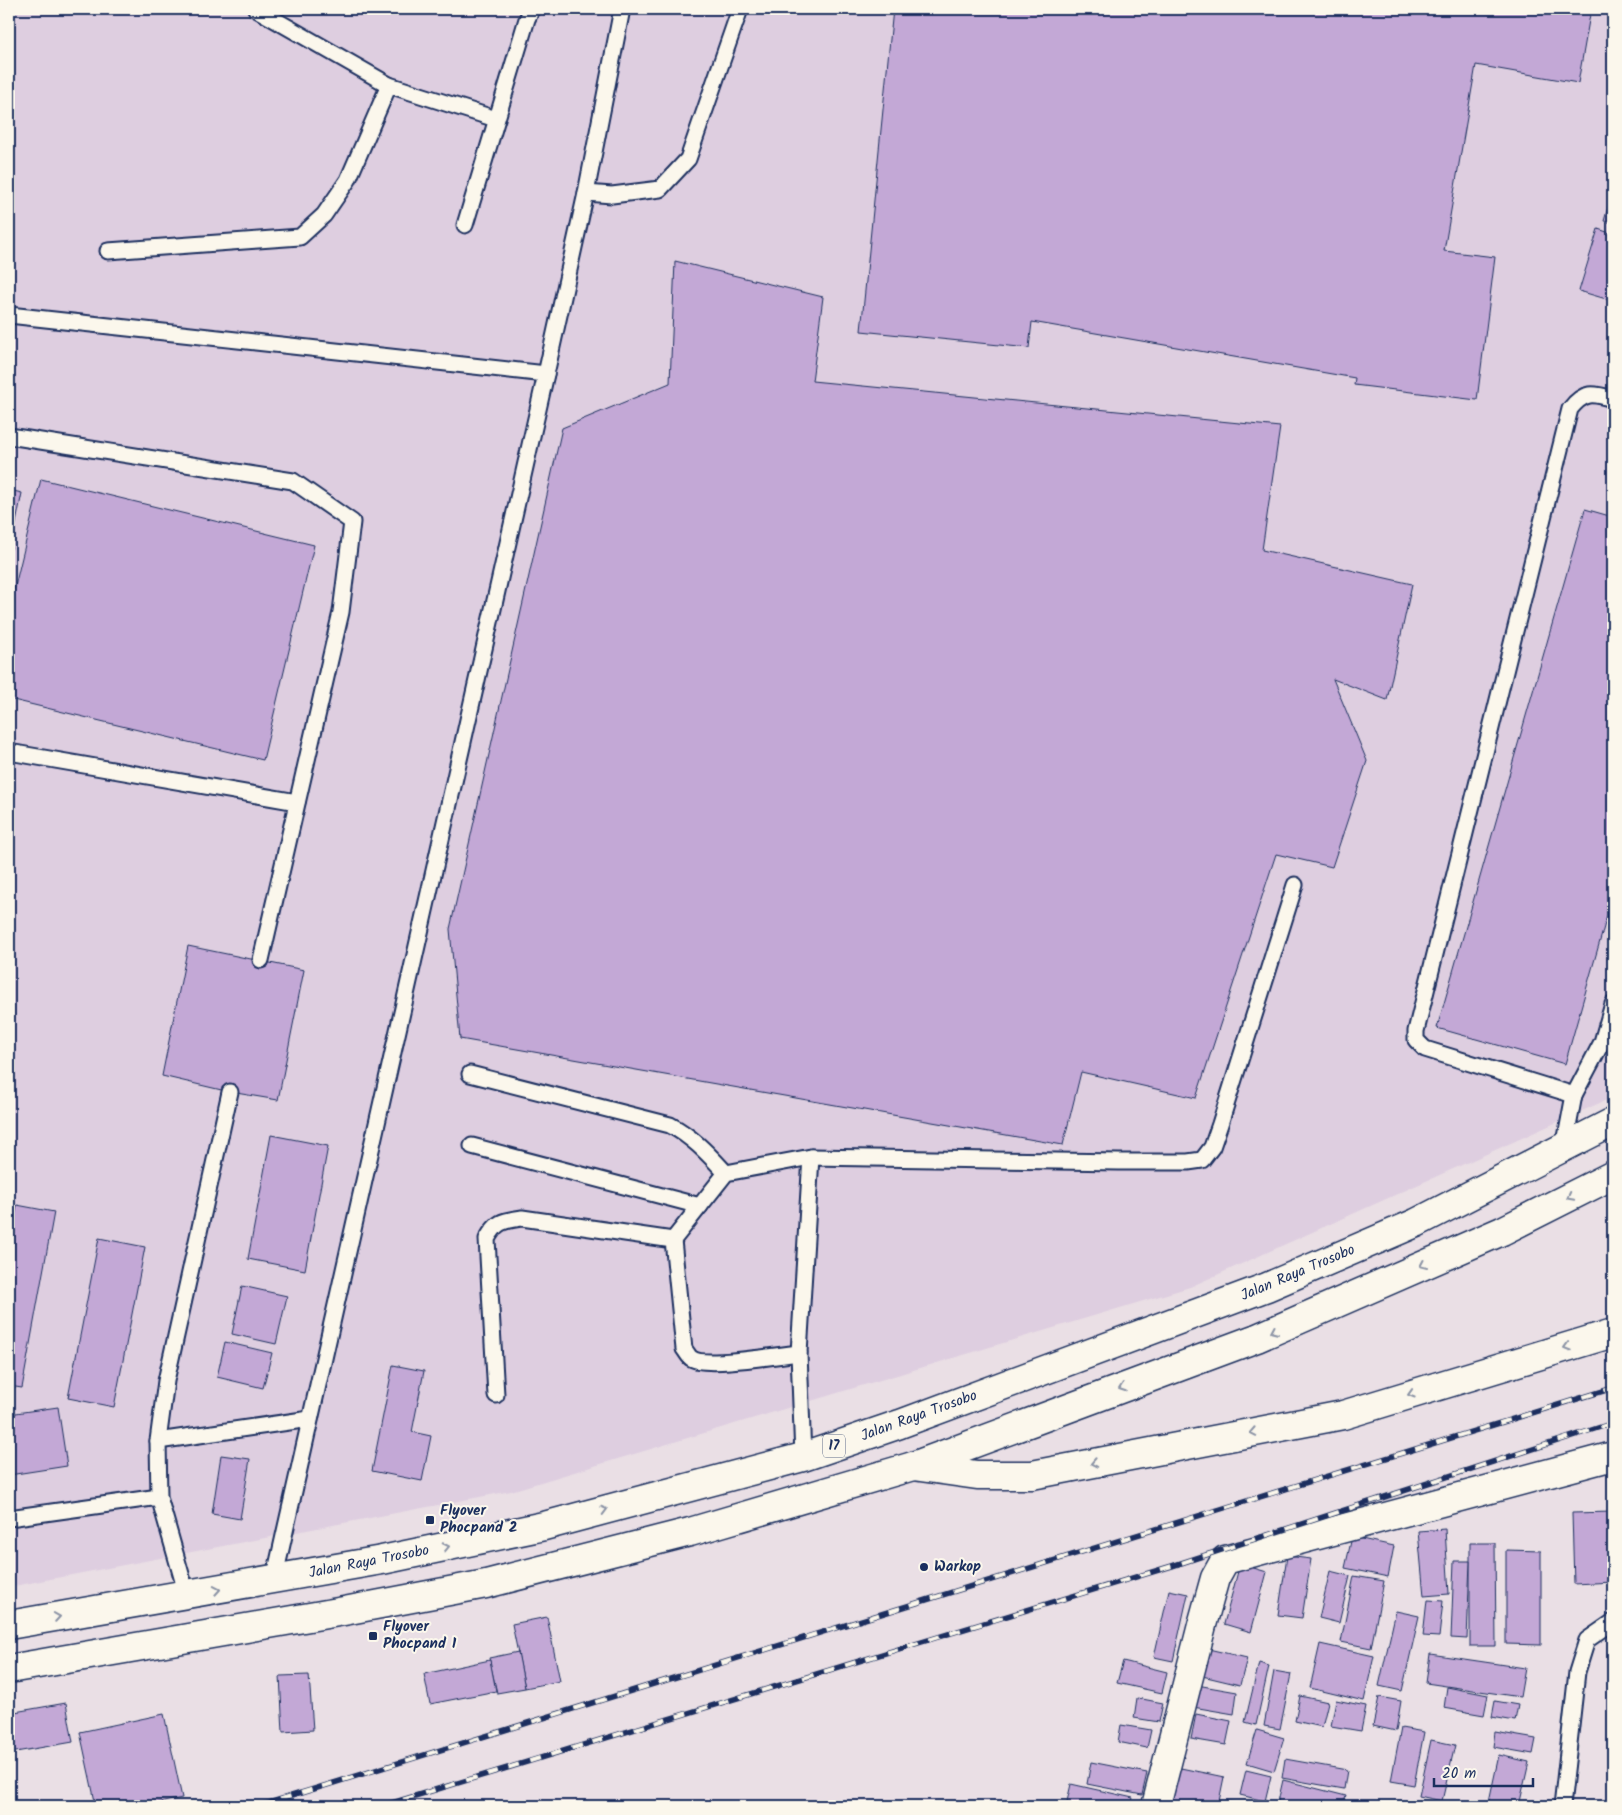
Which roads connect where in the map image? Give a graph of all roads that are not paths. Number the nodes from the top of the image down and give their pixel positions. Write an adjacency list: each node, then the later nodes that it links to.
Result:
1 (256, 9): 5 (lane)
2 (532, 9): 6 (lane)
3 (622, 9): 7 (lane)
4 (740, 9): 7 (lane)
5 (389, 85): 6 (lane); 9 (lane)
6 (496, 119): 8 (lane)
7 (586, 193): 11 (lane)
8 (465, 225)
9 (108, 251)
10 (9, 315): 11 (lane)
11 (546, 374): 33 (lane)
12 (1613, 399): 21 (lane)
13 (9, 436): 15 (lane)
14 (9, 752): 15 (lane)
15 (297, 802): 17 (lane)
16 (1295, 885): 25 (lane)
17 (261, 960)
18 (1613, 1004): 21 (lane)
19 (470, 1074): 26 (lane)
20 (230, 1092): 34 (lane)
21 (1574, 1095): 24 (lane)
22 (1613, 1122): 24 (main road, Jalan Raya Trosobo / 17)
23 (472, 1146): 28 (lane)
24 (1564, 1148): 36 (main road, Jalan Raya Trosobo / 17)
25 (811, 1157): 26 (lane); 31 (lane)
26 (726, 1173): 28 (lane)
27 (1613, 1175): 37 (main road, one-way to 37)
28 (700, 1206): 29 (lane)
29 (673, 1240): 31 (lane); 32 (lane)
30 (1613, 1333): 37 (main road, one-way to 37)
31 (799, 1352): 36 (lane)
32 (496, 1395)
33 (310, 1419): 34 (lane); 40 (lane)
34 (158, 1441): 38 (lane)
35 (1613, 1456): 45 (main road)
36 (803, 1457): 40 (main road, Jalan Raya Trosobo / 17, one-way to 36)
37 (913, 1466): 44 (main road)
38 (159, 1497): 39 (lane); 41 (lane)
39 (9, 1518)
40 (274, 1580): 41 (main road, Jalan Raya Trosobo / 17, one-way to 40)
41 (187, 1595): 43 (main road, Jalan Raya Trosobo / 17, one-way to 41)
42 (1613, 1622): 46 (lane)
43 (9, 1625)
44 (9, 1669)
45 (1156, 1806)
46 (1562, 1806)

